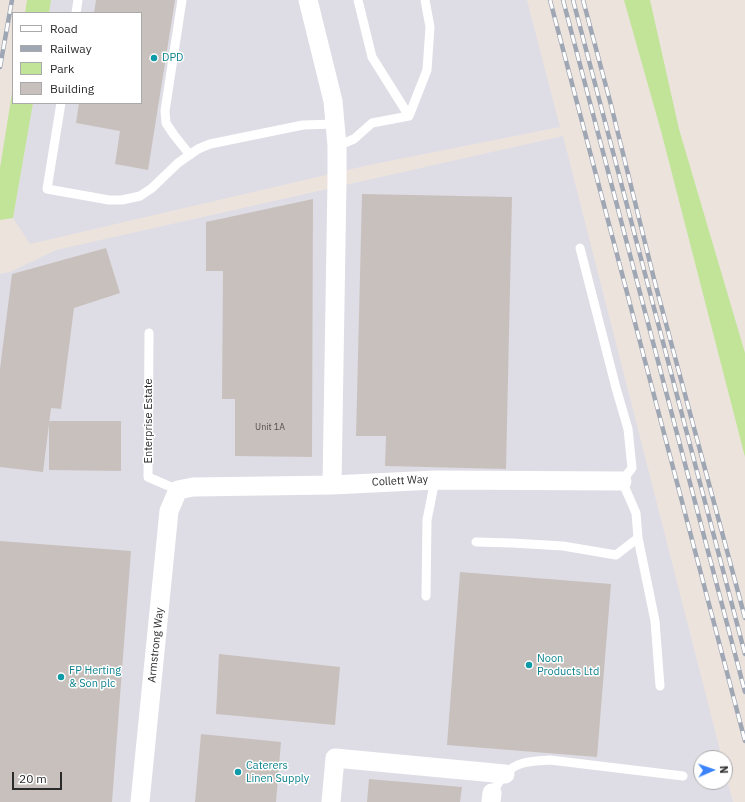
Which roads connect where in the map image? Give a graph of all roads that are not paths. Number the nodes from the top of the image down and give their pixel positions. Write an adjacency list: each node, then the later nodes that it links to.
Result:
1 (78, 0): 6 (lane)
2 (182, 0): 11 (lane)
3 (308, 0): 9 (street)
4 (358, 0): 8 (lane)
5 (425, 0): 8 (lane)
6 (76, 12)
7 (61, 104): 11 (lane)
8 (409, 116): 10 (lane)
9 (335, 124): 10 (street); 11 (lane)
10 (337, 146): 16 (street)
11 (190, 155)
12 (580, 248): 15 (lane)
13 (149, 333): 17 (lane, Enterprise Estate)
14 (435, 480): 15 (street, Collett Way); 16 (street, Collett Way); 20 (lane)
15 (622, 481): 18 (lane)
16 (332, 485): 17 (street, Collett Way)
17 (178, 490): 25 (street, Armstrong Way)
18 (638, 538): 19 (lane); 21 (lane)
19 (476, 542)
20 (426, 596)
21 (660, 686)
22 (505, 774): 23 (lane); 24 (lane); 26 (street)
23 (683, 776)
24 (491, 798)
25 (140, 802)
26 (331, 802)

